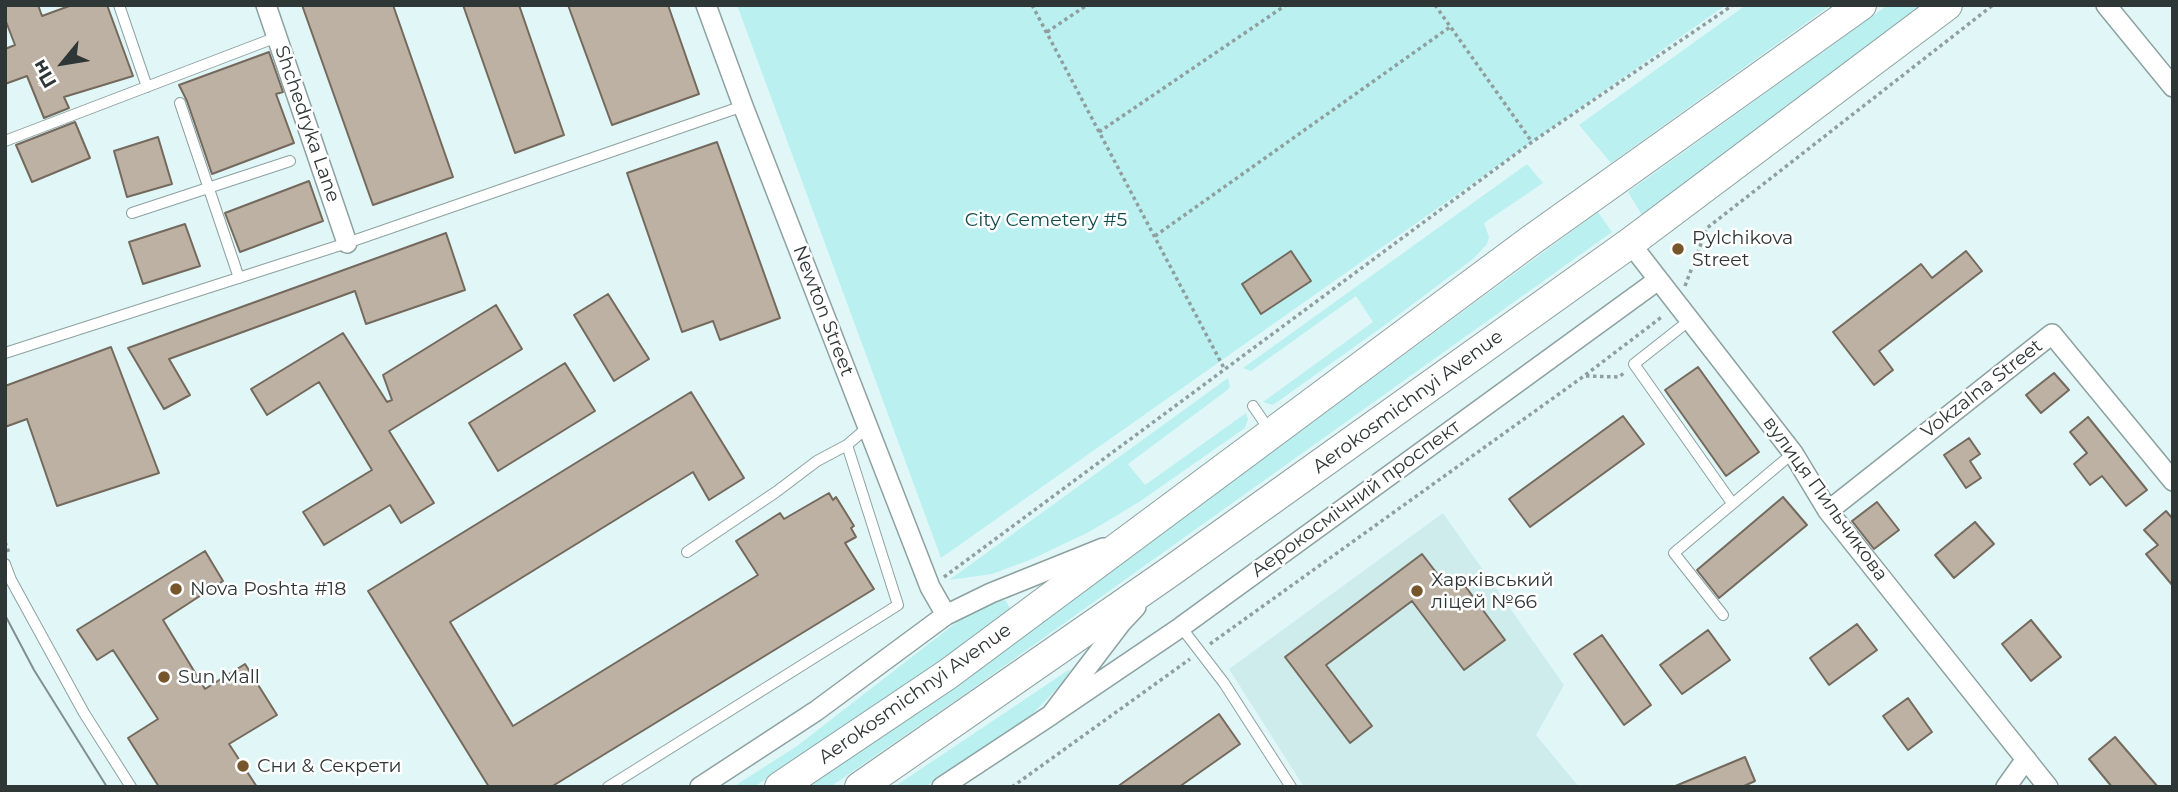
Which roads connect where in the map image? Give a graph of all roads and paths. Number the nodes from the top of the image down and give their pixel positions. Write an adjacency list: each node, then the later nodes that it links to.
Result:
1 (119, 5): 16 (lane)
2 (266, 5): 15 (street, Shchedryka Lane)
3 (706, 5): 19 (street, Newton Street)
4 (1032, 5): 14 (path)
5 (1087, 5): 14 (path)
6 (1286, 5): 20 (path)
7 (1435, 5): 13 (path)
8 (1733, 5): 22 (path)
9 (1861, 5): 38 (main road, Aerokosmichnyi Avenue)
10 (1947, 5): 28 (main road, Aerokosmichnyi Avenue)
11 (1993, 5): 31 (path)
12 (2106, 5): 17 (street)
13 (1450, 27): 22 (path); 26 (path)
14 (1047, 32): 20 (path)
15 (277, 37): 16 (lane); 27 (street, Shchedryka Lane)
16 (147, 87): 21 (lane)
17 (2173, 88)
18 (180, 103): 24 (lane)
19 (743, 106): 27 (lane); 37 (street, Newton Street)
20 (1099, 132): 26 (path)
21 (5, 141)
22 (1532, 142): 33 (path)
23 (290, 161): 24 (lane)
24 (208, 187): 25 (lane); 29 (lane)
25 (132, 213)
26 (1154, 236): 33 (path)
27 (347, 243): 29 (lane)
28 (1630, 243): 30 (street, вулиця Пильчикова); 47 (main road, Aerokosmichnyi Avenue)
29 (239, 278): 32 (lane)
30 (1658, 280): 31 (street, вулиця Пильчикова); 51 (street, Аерокосмічний проспект)
31 (1684, 313): 34 (path); 40 (street, вулиця Пильчикова); 42 (lane)
32 (5, 354)
33 (1225, 370): 48 (path)
34 (1584, 376): 35 (path); 52 (path)
35 (1619, 377)
36 (1253, 406): 38 (lane)
37 (868, 427): 39 (lane); 49 (street, Newton Street)
38 (1272, 434): 44 (main road, Aerokosmichnyi Avenue)
39 (847, 445): 45 (lane); 57 (lane)
40 (1793, 453): 42 (lane); 43 (street, вулиця Пильчикова)
41 (2173, 481): 43 (street, Vokzalna Street)
42 (1732, 503): 50 (lane)
43 (1828, 511): 54 (street, вулиця Пильчикова)
44 (1138, 534): 49 (street); 59 (main road, Aerokosmichnyi Avenue)
45 (687, 552)
46 (5, 564): 56 (lane)
47 (1171, 571): 53 (street, Аерокосмічний проспект); 60 (main road, Aerokosmichnyi Avenue)
48 (942, 578)
49 (946, 615): 58 (street)
50 (1723, 615)
51 (1181, 627): 52 (lane); 53 (street, Аерокосмічний проспект)
52 (1200, 652): 62 (path); 63 (lane)
53 (1051, 715): 55 (street, Аерокосмічний проспект)
54 (2026, 759): 64 (street); 65 (street, вулиця Пильчикова)
55 (964, 781): 61 (street, Аерокосмічний проспект)
56 (131, 787)
57 (608, 787)
58 (700, 787)
59 (780, 787)
60 (860, 787)
61 (942, 787)
62 (1012, 787)
63 (1291, 787)
64 (2007, 787)
65 (2048, 787)

